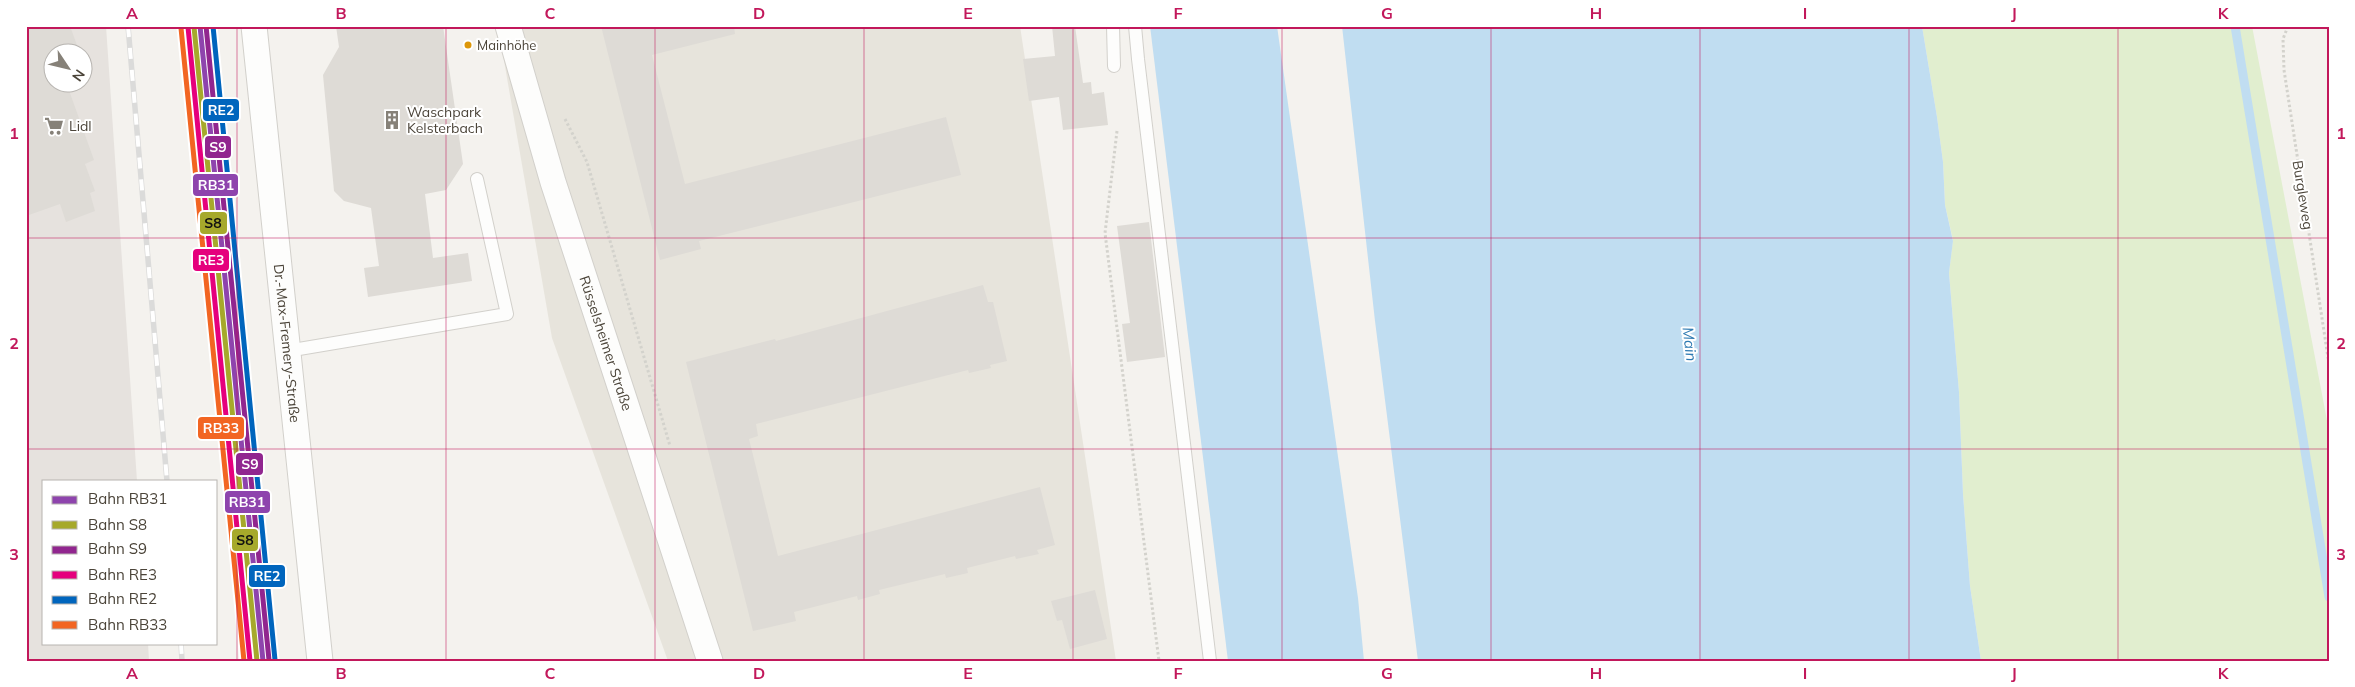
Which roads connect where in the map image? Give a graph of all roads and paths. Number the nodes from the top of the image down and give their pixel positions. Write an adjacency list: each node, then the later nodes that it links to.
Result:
1 (254, 26): 10 (street, Dr.-Max-Fremery-Straße)
2 (508, 26): 14 (street, Rüsselsheimer Straße)
3 (1113, 26): 6 (lane)
4 (1136, 26): 16 (lane)
5 (2288, 26): 11 (path, Burgleweg)
6 (1114, 66)
7 (562, 110): 12 (path)
8 (1117, 131): 15 (path)
9 (477, 179): 10 (lane)
10 (287, 351): 13 (street, Dr.-Max-Fremery-Straße)
11 (2329, 364)
12 (673, 455)
13 (320, 661)
14 (710, 661)
15 (1159, 661)
16 (1210, 661)

